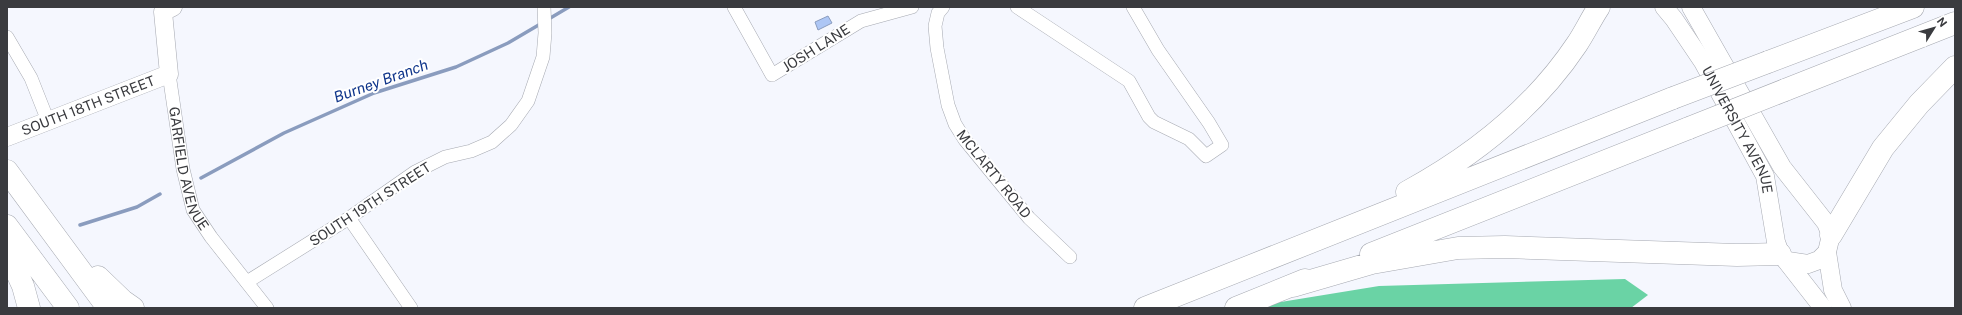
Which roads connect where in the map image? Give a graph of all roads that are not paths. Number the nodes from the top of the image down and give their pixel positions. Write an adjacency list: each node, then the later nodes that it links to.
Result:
1 (544, 7): 21 (street, SOUTH 19TH STREET)
2 (734, 7): 3 (street, JOSH LANE)
3 (912, 7)
4 (943, 7): 26 (street, MCLARTY ROAD)
5 (1017, 7): 12 (street)
6 (1133, 7): 12 (street)
7 (1599, 7): 23 (highway)
8 (1664, 7): 27 (main road, UNIVERSITY AVENUE)
9 (1691, 7): 24 (main road, UNIVERSITY AVENUE)
10 (1913, 7): 23 (highway, bridge)
11 (166, 9): 16 (main road, GARFIELD AVENUE)
12 (1032, 12)
13 (1955, 23): 29 (highway, bridge)
14 (7, 37): 17 (street)
15 (1955, 67): 24 (highway)
16 (169, 74): 17 (main road, SOUTH 18TH STREET); 28 (street, GARFIELD AVENUE)
17 (48, 121): 18 (main road, SOUTH 18TH STREET)
18 (7, 137)
19 (8, 173): 20 (highway)
20 (41, 217): 32 (highway); 33 (highway)
21 (349, 218): 28 (street, SOUTH 19TH STREET); 35 (street)
22 (7, 226): 31 (highway)
23 (1353, 226): 36 (highway)
24 (1829, 244): 27 (main road); 39 (main road, UNIVERSITY AVENUE)
25 (7, 251): 30 (highway)
26 (1070, 257)
27 (1784, 258): 29 (highway); 38 (main road, UNIVERSITY AVENUE)
28 (248, 282): 34 (street, GARFIELD AVENUE)
29 (1293, 286): 37 (highway)
30 (29, 308)
31 (68, 308)
32 (108, 308)
33 (133, 308)
34 (267, 308)
35 (411, 308)
36 (1145, 308)
37 (1236, 308)
38 (1823, 308)
39 (1842, 308)

